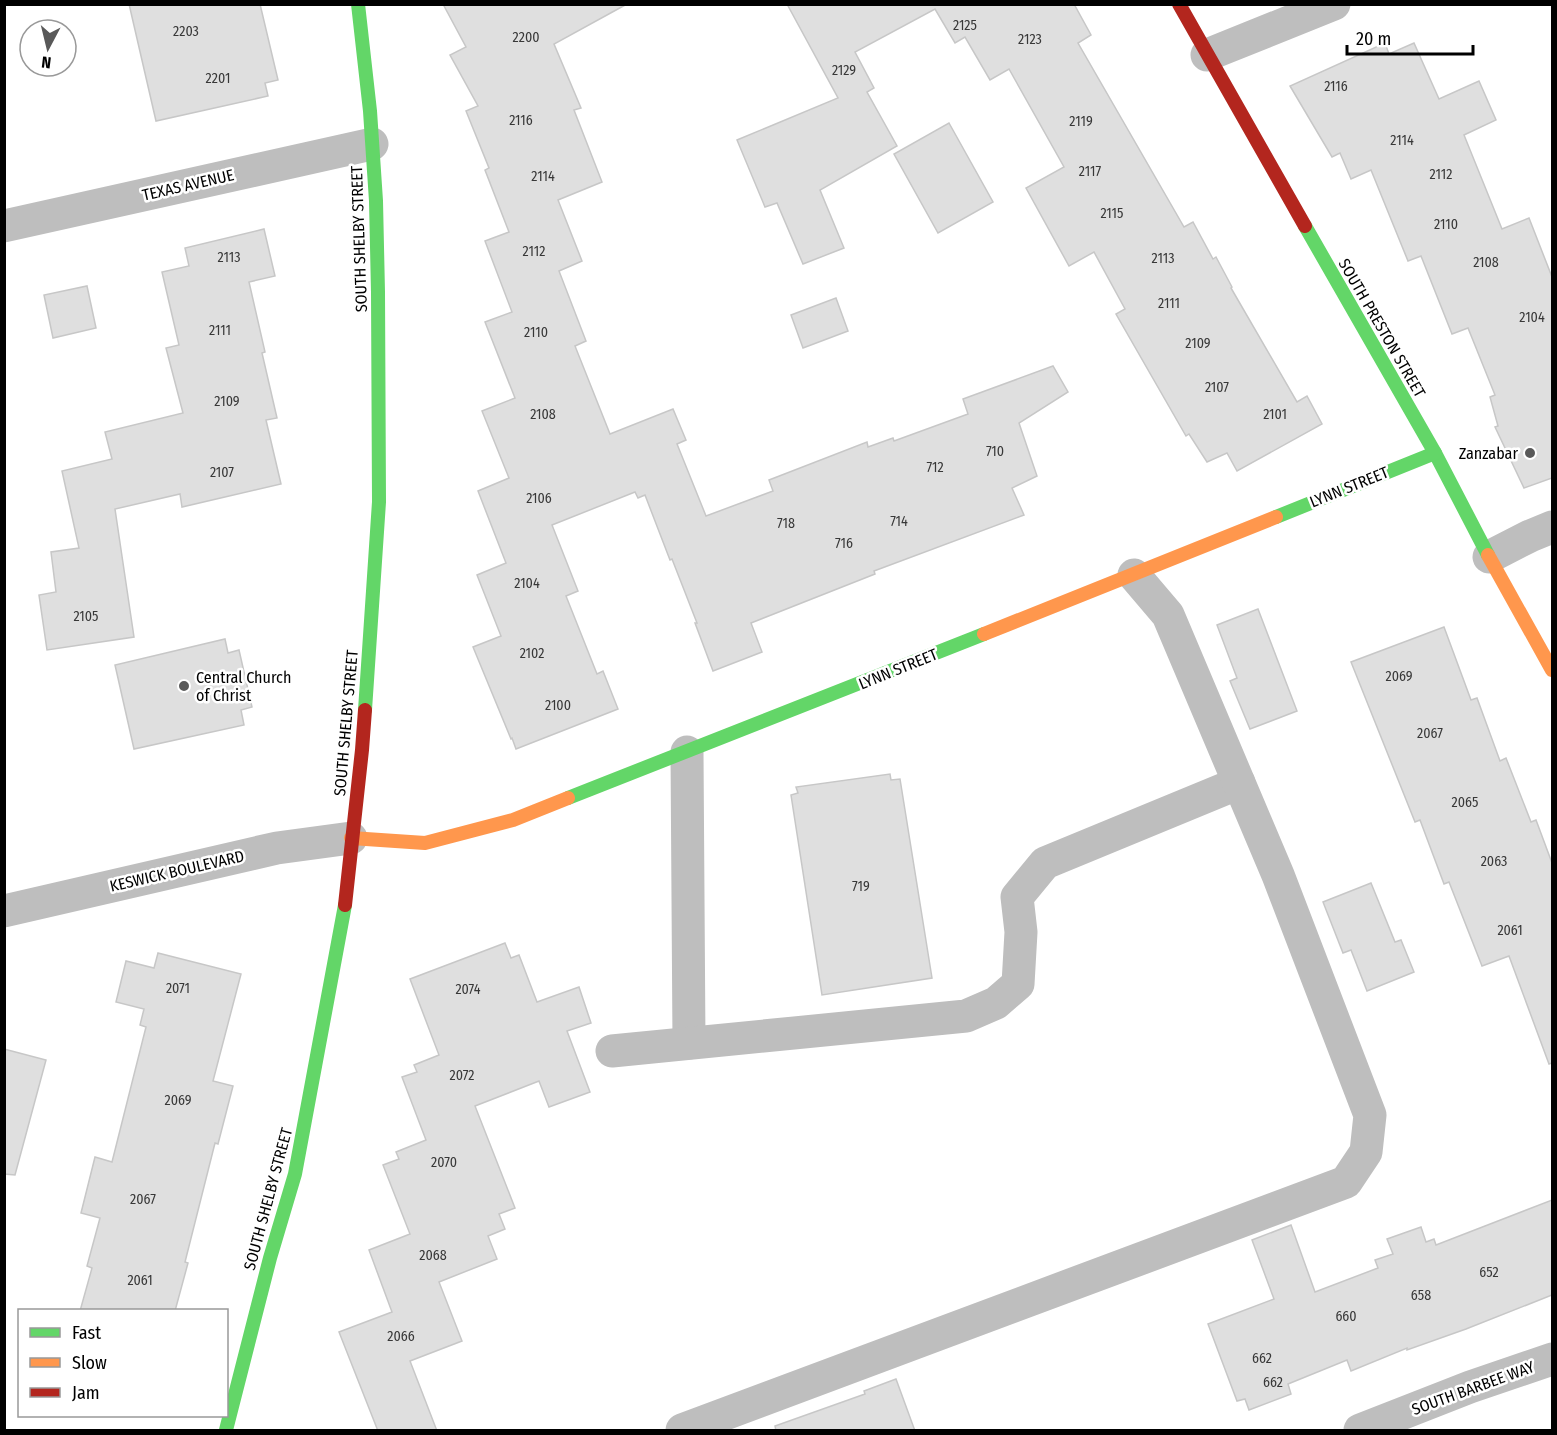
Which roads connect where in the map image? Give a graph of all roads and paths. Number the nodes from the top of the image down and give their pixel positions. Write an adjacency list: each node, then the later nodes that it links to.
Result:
1 (358, 4): 5 (main road, SOUTH SHELBY STREET)
2 (1179, 4): 4 (main road, SOUTH PRESTON STREET)
3 (1334, 4): 4 (street)
4 (1207, 55): 7 (main road, SOUTH PRESTON STREET)
5 (372, 144): 6 (street, TEXAS AVENUE); 14 (main road, SOUTH SHELBY STREET)
6 (4, 226)
7 (1435, 453): 9 (main road, SOUTH PRESTON STREET); 10 (main road, LYNN STREET)
8 (1552, 527): 9 (street)
9 (1489, 558): 11 (main road, SOUTH PRESTON STREET)
10 (1134, 575): 12 (main road, LYNN STREET); 13 (street)
11 (1552, 670)
12 (687, 752): 14 (main road, LYNN STREET); 16 (street)
13 (1239, 783): 16 (street); 20 (street)
14 (351, 838): 15 (street, KESWICK BOULEVARD); 19 (main road, SOUTH SHELBY STREET)
15 (4, 911)
16 (689, 1043): 17 (street)
17 (612, 1051)
18 (1552, 1359): 21 (street, SOUTH BARBEE WAY)
19 (226, 1431)
20 (682, 1431)
21 (1360, 1431)

